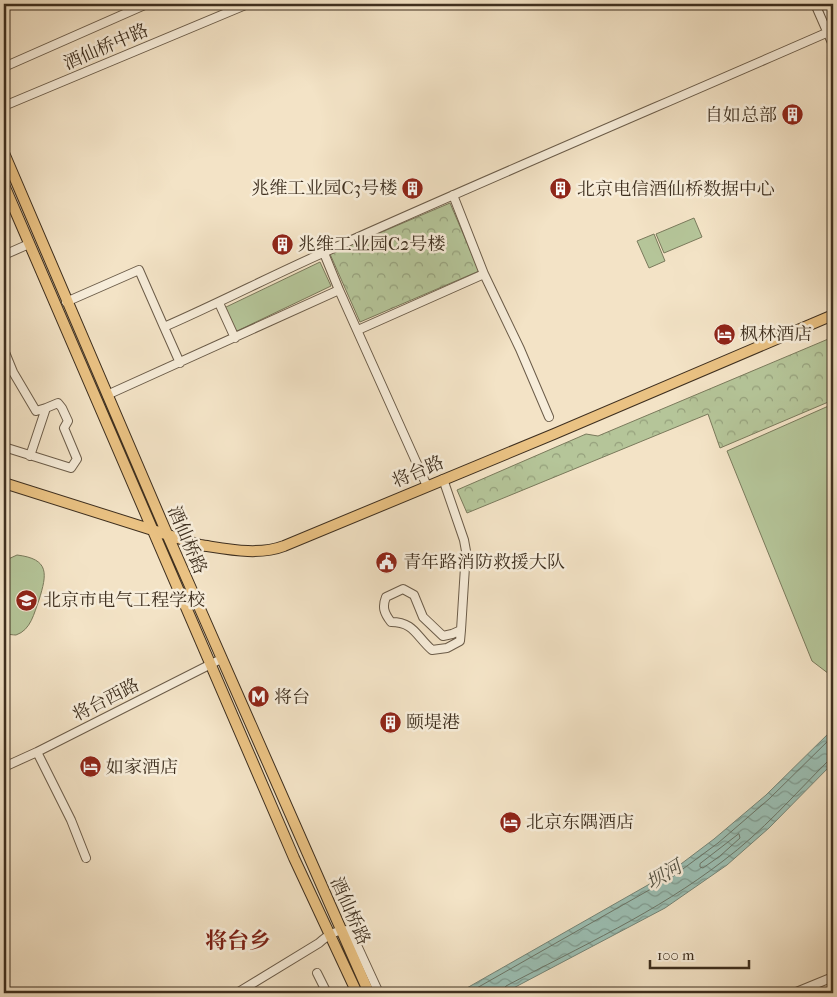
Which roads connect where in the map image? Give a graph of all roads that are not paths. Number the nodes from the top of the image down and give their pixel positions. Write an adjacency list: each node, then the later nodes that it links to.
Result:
1 (147, 4): 5 (street)
2 (248, 4): 10 (street, 酒仙桥中路)
3 (815, 4): 7 (street)
4 (825, 4): 6 (street)
5 (131, 7): 9 (street)
6 (833, 23)
7 (831, 31): 8 (street); 13 (street)
8 (833, 44)
9 (4, 67)
10 (4, 106)
11 (4, 152): 19 (main road, 酒仙桥路)
12 (4, 185): 14 (main road, 酒仙桥路)
13 (453, 195): 15 (street); 17 (street)
14 (29, 244): 16 (street); 35 (main road, 酒仙桥路)
15 (324, 253): 18 (street); 20 (street)
16 (4, 255)
17 (484, 274): 23 (street); 29 (street)
18 (339, 290): 23 (street); 24 (street)
19 (66, 302): 22 (street); 27 (main road, 酒仙桥路)
20 (219, 303): 22 (street); 24 (street)
21 (833, 315): 32 (main road, 将台路)
22 (164, 326): 26 (street)
23 (358, 330): 34 (street)
24 (235, 338): 26 (street)
25 (4, 350): 28 (street)
26 (180, 363): 27 (street)
27 (107, 396): 36 (main road, 酒仙桥路)
28 (46, 408): 31 (street); 31 (street)
29 (549, 417)
30 (4, 447): 31 (street)
31 (30, 456)
32 (443, 479): 34 (main road, 将台路); 37 (street)
33 (4, 482): 35 (main road, 将台路)
34 (427, 486): 36 (main road, 将台路)
35 (152, 529): 36 (main road, 将台路); 39 (main road, 酒仙桥路)
36 (168, 536): 38 (main road, 酒仙桥路)
37 (461, 630): 37 (street)
38 (222, 658): 39 (street, 将台西路); 43 (main road, 酒仙桥路)
39 (210, 664): 40 (street, 将台西路); 44 (main road, 酒仙桥路)
40 (37, 752): 41 (street, 将台西路); 42 (street)
41 (4, 767)
42 (86, 858)
43 (340, 930): 44 (street); 50 (main road, 酒仙桥路); 51 (street)
44 (329, 934): 47 (street); 49 (main road, 酒仙桥路)
45 (317, 973): 48 (street)
46 (833, 977): 52 (street)
47 (237, 993)
48 (327, 993)
49 (357, 993)
50 (369, 993)
51 (379, 993)
52 (794, 993)

